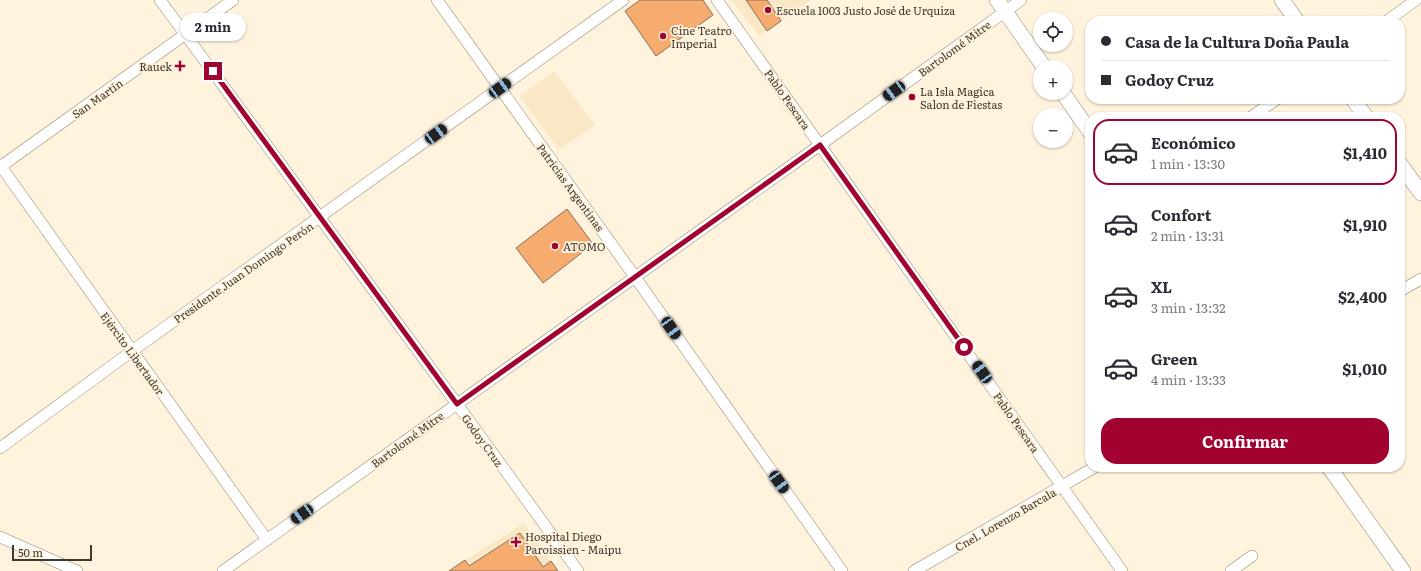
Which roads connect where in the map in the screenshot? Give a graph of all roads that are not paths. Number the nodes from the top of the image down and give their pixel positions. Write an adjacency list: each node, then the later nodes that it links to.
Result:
1 (160, 0): 12 (street, Godoy Cruz)
2 (233, 0): 12 (street, San Martín)
3 (437, 0): 14 (street, Patricias Argentinas)
4 (623, 0): 14 (street, Presidente Juan Domingo Perón)
5 (717, 0): 19 (street, Pablo Pescara)
6 (1021, 0): 9 (street, Bartolomé Mitre)
7 (1282, 0): 10 (main road)
8 (1416, 0): 11 (street)
9 (1001, 6): 13 (main road); 19 (street, Bartolomé Mitre)
10 (1293, 16)
11 (1394, 16)
12 (186, 34): 20 (street, San Martín); 23 (street, Godoy Cruz)
13 (1039, 60)
14 (500, 88): 23 (street, Presidente Juan Domingo Perón); 24 (street, Patricias Argentinas)
15 (1068, 100): 18 (main road)
16 (1270, 104): 17 (street)
17 (1258, 112)
18 (1085, 125)
19 (820, 145): 24 (street, Bartolomé Mitre); 32 (street, Pablo Pescara)
20 (0, 166): 27 (street, Ejército Libertador)
21 (1405, 171): 22 (main road)
22 (1421, 193)
23 (320, 217): 27 (street, Presidente Juan Domingo Perón); 28 (street, Godoy Cruz)
24 (635, 277): 28 (street, Bartolomé Mitre); 39 (street, Patricias Argentinas)
25 (1421, 279): 26 (street)
26 (1405, 288)
27 (132, 351): 29 (street, Presidente Juan Domingo Perón); 34 (street, Ejército Libertador)
28 (457, 404): 34 (street, Bartolomé Mitre); 38 (street, Godoy Cruz)
29 (0, 448)
30 (1086, 472): 32 (street, Cnel. Lorenzo Barcala)
31 (1333, 472): 43 (main road)
32 (1062, 486): 40 (street, Cnel. Lorenzo Barcala); 41 (street, Pablo Pescara)
33 (0, 537): 36 (street)
34 (267, 540): 37 (street, Bartolomé Mitre)
35 (1252, 556): 42 (street)
36 (77, 571)
37 (223, 571)
38 (578, 571)
39 (842, 571)
40 (914, 571)
41 (1122, 571)
42 (1230, 571)
43 (1403, 571)

